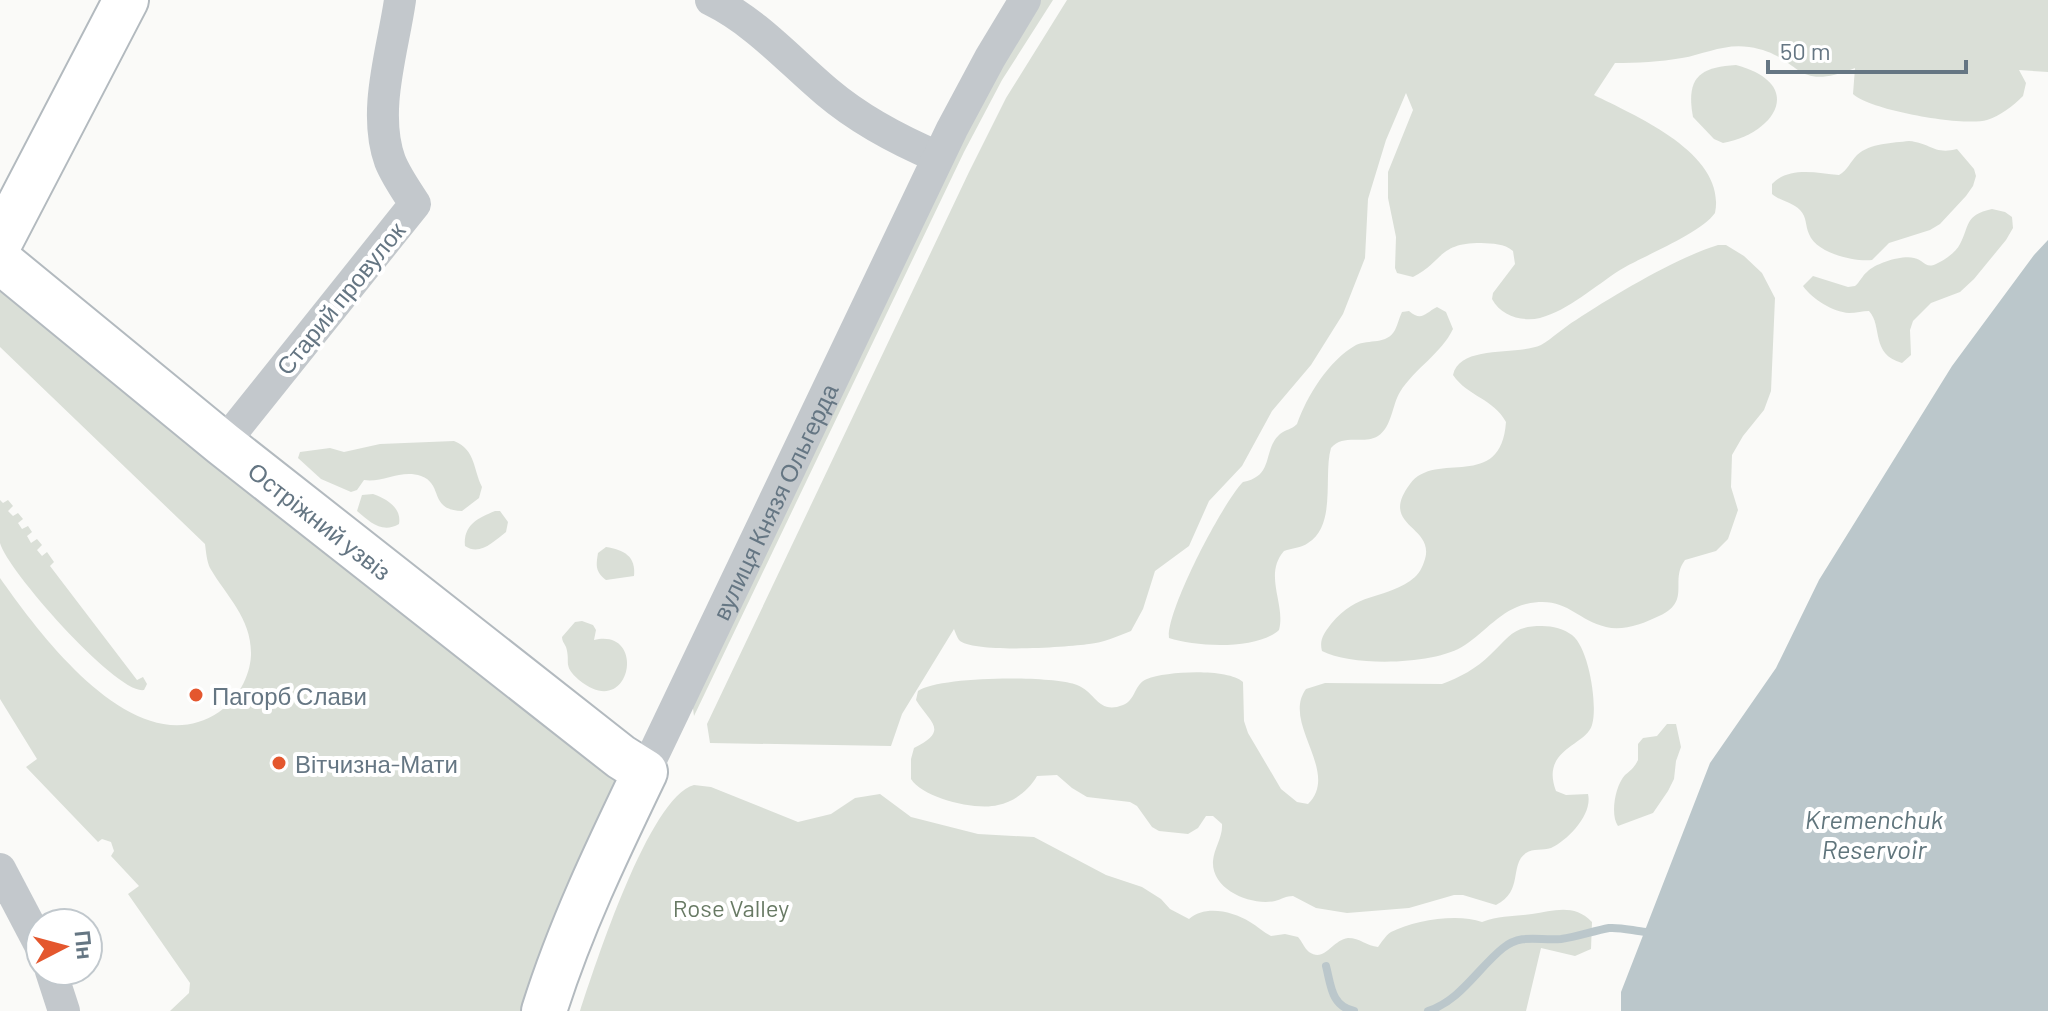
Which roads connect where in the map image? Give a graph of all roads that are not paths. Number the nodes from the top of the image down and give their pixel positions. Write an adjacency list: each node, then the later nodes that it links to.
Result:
1 (126, 0): 6 (street)
2 (400, 0): 8 (street, Старий провулок)
3 (711, 0): 5 (street)
4 (1025, 0): 5 (street, вулиця Князя Ольгерда)
5 (938, 157): 9 (street, вулиця Князя Ольгерда)
6 (0, 242)
7 (0, 261): 8 (street, Остріжний узвіз)
8 (223, 444): 9 (street, Остріжний узвіз)
9 (645, 772): 14 (street, вулиця Князя Ольгерда)
10 (0, 869): 11 (street)
11 (24, 915)
12 (56, 987): 13 (street)
13 (64, 1011)
14 (544, 1011)

